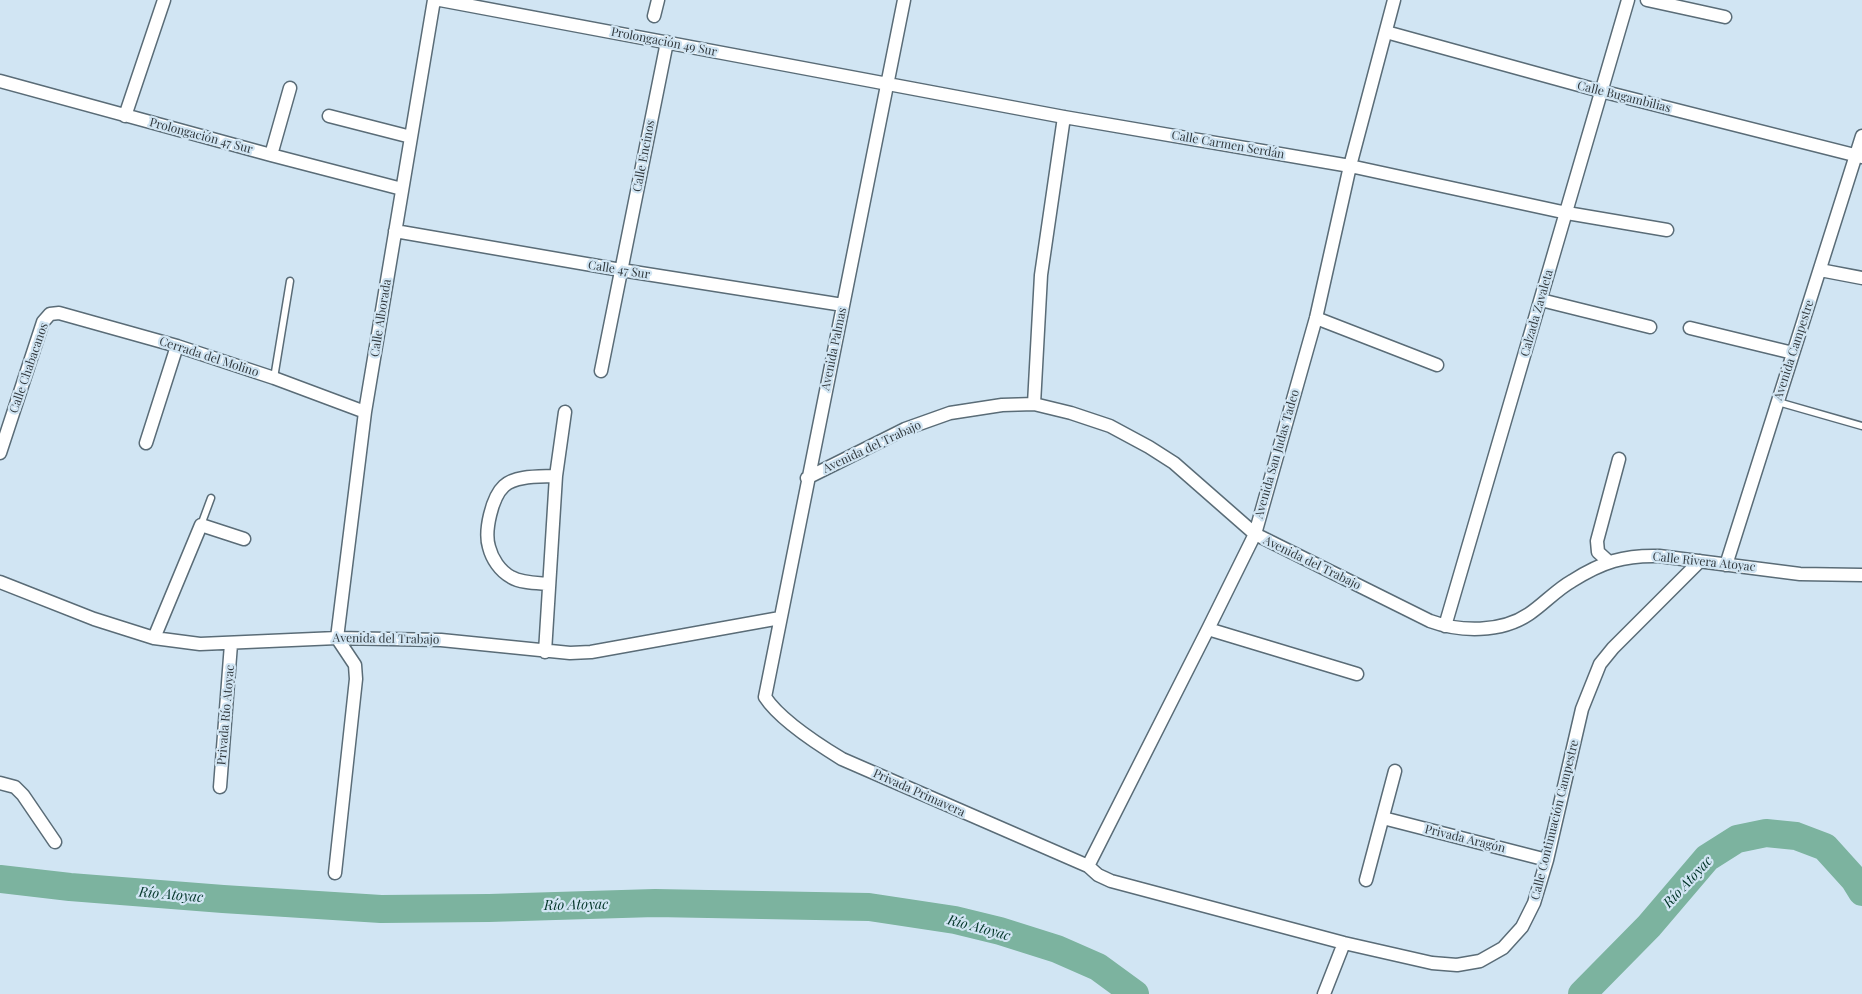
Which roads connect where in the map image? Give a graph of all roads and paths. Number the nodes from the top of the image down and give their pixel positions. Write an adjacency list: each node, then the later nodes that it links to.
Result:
1 (164, 0): 17 (street)
2 (434, 0): 21 (street, Calle Alborada)
3 (440, 0): 12 (street, Prolongación 49 Sur)
4 (658, 0): 9 (street)
5 (904, 0): 14 (street, Avenida Palmas)
6 (1394, 0): 11 (street, Avenida San Judas Tadeo)
7 (1628, 0): 16 (street, Calzada Zavaleta)
8 (1647, 0): 10 (street)
9 (654, 16)
10 (1725, 17)
11 (1386, 32): 16 (street, Calle Bugambilias); 24 (street, Avenida San Judas Tadeo)
12 (667, 42): 14 (street, Prolongación 49 Sur); 29 (street, Calle Encinos)
13 (0, 81): 17 (street, Prolongación 47 Sur)
14 (888, 83): 19 (street, Calle Carmen Serdán); 34 (street, Avenida Palmas)
15 (290, 88): 22 (street)
16 (1602, 91): 23 (street, Calle Bugambilias); 26 (street, Calzada Zavaleta)
17 (125, 116): 22 (street, Prolongación 47 Sur)
18 (329, 116): 21 (street)
19 (1064, 117): 24 (street, Calle Carmen Serdán); 45 (street)
20 (1862, 136): 23 (street, Avenida Campestre)
21 (411, 137): 25 (street, Calle Alborada)
22 (271, 155): 25 (street, Prolongación 47 Sur)
23 (1859, 157): 30 (street, Avenida Campestre)
24 (1350, 166): 26 (street, Calle Carmen Serdán); 36 (street, Avenida San Judas Tadeo)
25 (402, 189): 28 (street, Calle Alborada)
26 (1567, 213): 27 (street, Calle Carmen Serdán); 33 (street, Calzada Zavaleta)
27 (1667, 230)
28 (395, 232): 29 (street, Calle 47 Sur); 46 (street, Calle Alborada)
29 (622, 270): 34 (street, Calle 47 Sur); 42 (street, Calle Encinos)
30 (1820, 270): 31 (street); 40 (street, Avenida Campestre)
31 (1862, 278)
32 (290, 281): 43 (lane)
33 (1541, 300): 37 (street); 65 (street, Calzada Zavaleta)
34 (843, 305): 53 (street, Avenida Palmas)
35 (50, 314): 39 (street, Cerrada del Molino); 50 (street, Calle Chabacanos)
36 (1316, 318): 41 (street); 56 (street, Avenida San Judas Tadeo)
37 (1650, 327)
38 (1690, 328): 40 (street)
39 (177, 346): 43 (street, Cerrada del Molino); 49 (street)
40 (1793, 353): 44 (street, Avenida Campestre)
41 (1437, 365)
42 (600, 371)
43 (274, 378): 46 (street, Cerrada del Molino)
44 (1778, 402): 48 (lane); 60 (street, Avenida Campestre)
45 (1034, 404): 53 (street, Avenida del Trabajo); 56 (street, Avenida del Trabajo)
46 (365, 412): 68 (street, Calle Alborada)
47 (565, 412): 52 (street)
48 (1862, 426)
49 (146, 443)
50 (0, 453)
51 (1620, 459): 59 (street)
52 (556, 476): 63 (street); 63 (street)
53 (807, 478): 64 (street, Avenida Palmas)
54 (211, 498): 55 (lane)
55 (201, 525): 57 (street); 67 (street)
56 (1254, 534): 65 (street, Avenida del Trabajo); 66 (street, Avenida San Judas Tadeo)
57 (244, 539)
58 (1700, 561): 59 (street, Calle Rivera Atoyac); 60 (street, Calle Rivera Atoyac); 78 (street, Calle Continuación Campestre)
59 (1609, 562): 65 (street, Calle Rivera Atoyac)
60 (1726, 565): 61 (street, Calle Rivera Atoyac)
61 (1862, 575)
62 (0, 582): 67 (street, Avenida del Trabajo)
63 (548, 584): 70 (street)
64 (780, 618): 70 (street, Avenida del Trabajo); 72 (street, Avenida Palmas)
65 (1445, 626)
66 (1208, 629): 71 (street); 79 (street, Avenida San Judas Tadeo)
67 (154, 638): 69 (street, Avenida del Trabajo)
68 (337, 638): 69 (street, Avenida del Trabajo); 70 (street, Avenida del Trabajo); 80 (street)
69 (231, 644): 75 (street, Privada Río Atoyac)
70 (545, 652)
71 (1357, 674)
72 (765, 697): 79 (street, Privada Primavera)
73 (1395, 771): 76 (street)
74 (0, 783): 77 (street)
75 (220, 787)
76 (1383, 818): 78 (street, Privada Aragón); 81 (street)
77 (55, 842)
78 (1547, 860): 82 (street, Calle Continuación Campestre)
79 (1088, 866): 82 (street, Calle Continuación Campestre)
80 (335, 873)
81 (1366, 880)
82 (1344, 943): 83 (street)
83 (1324, 994)

